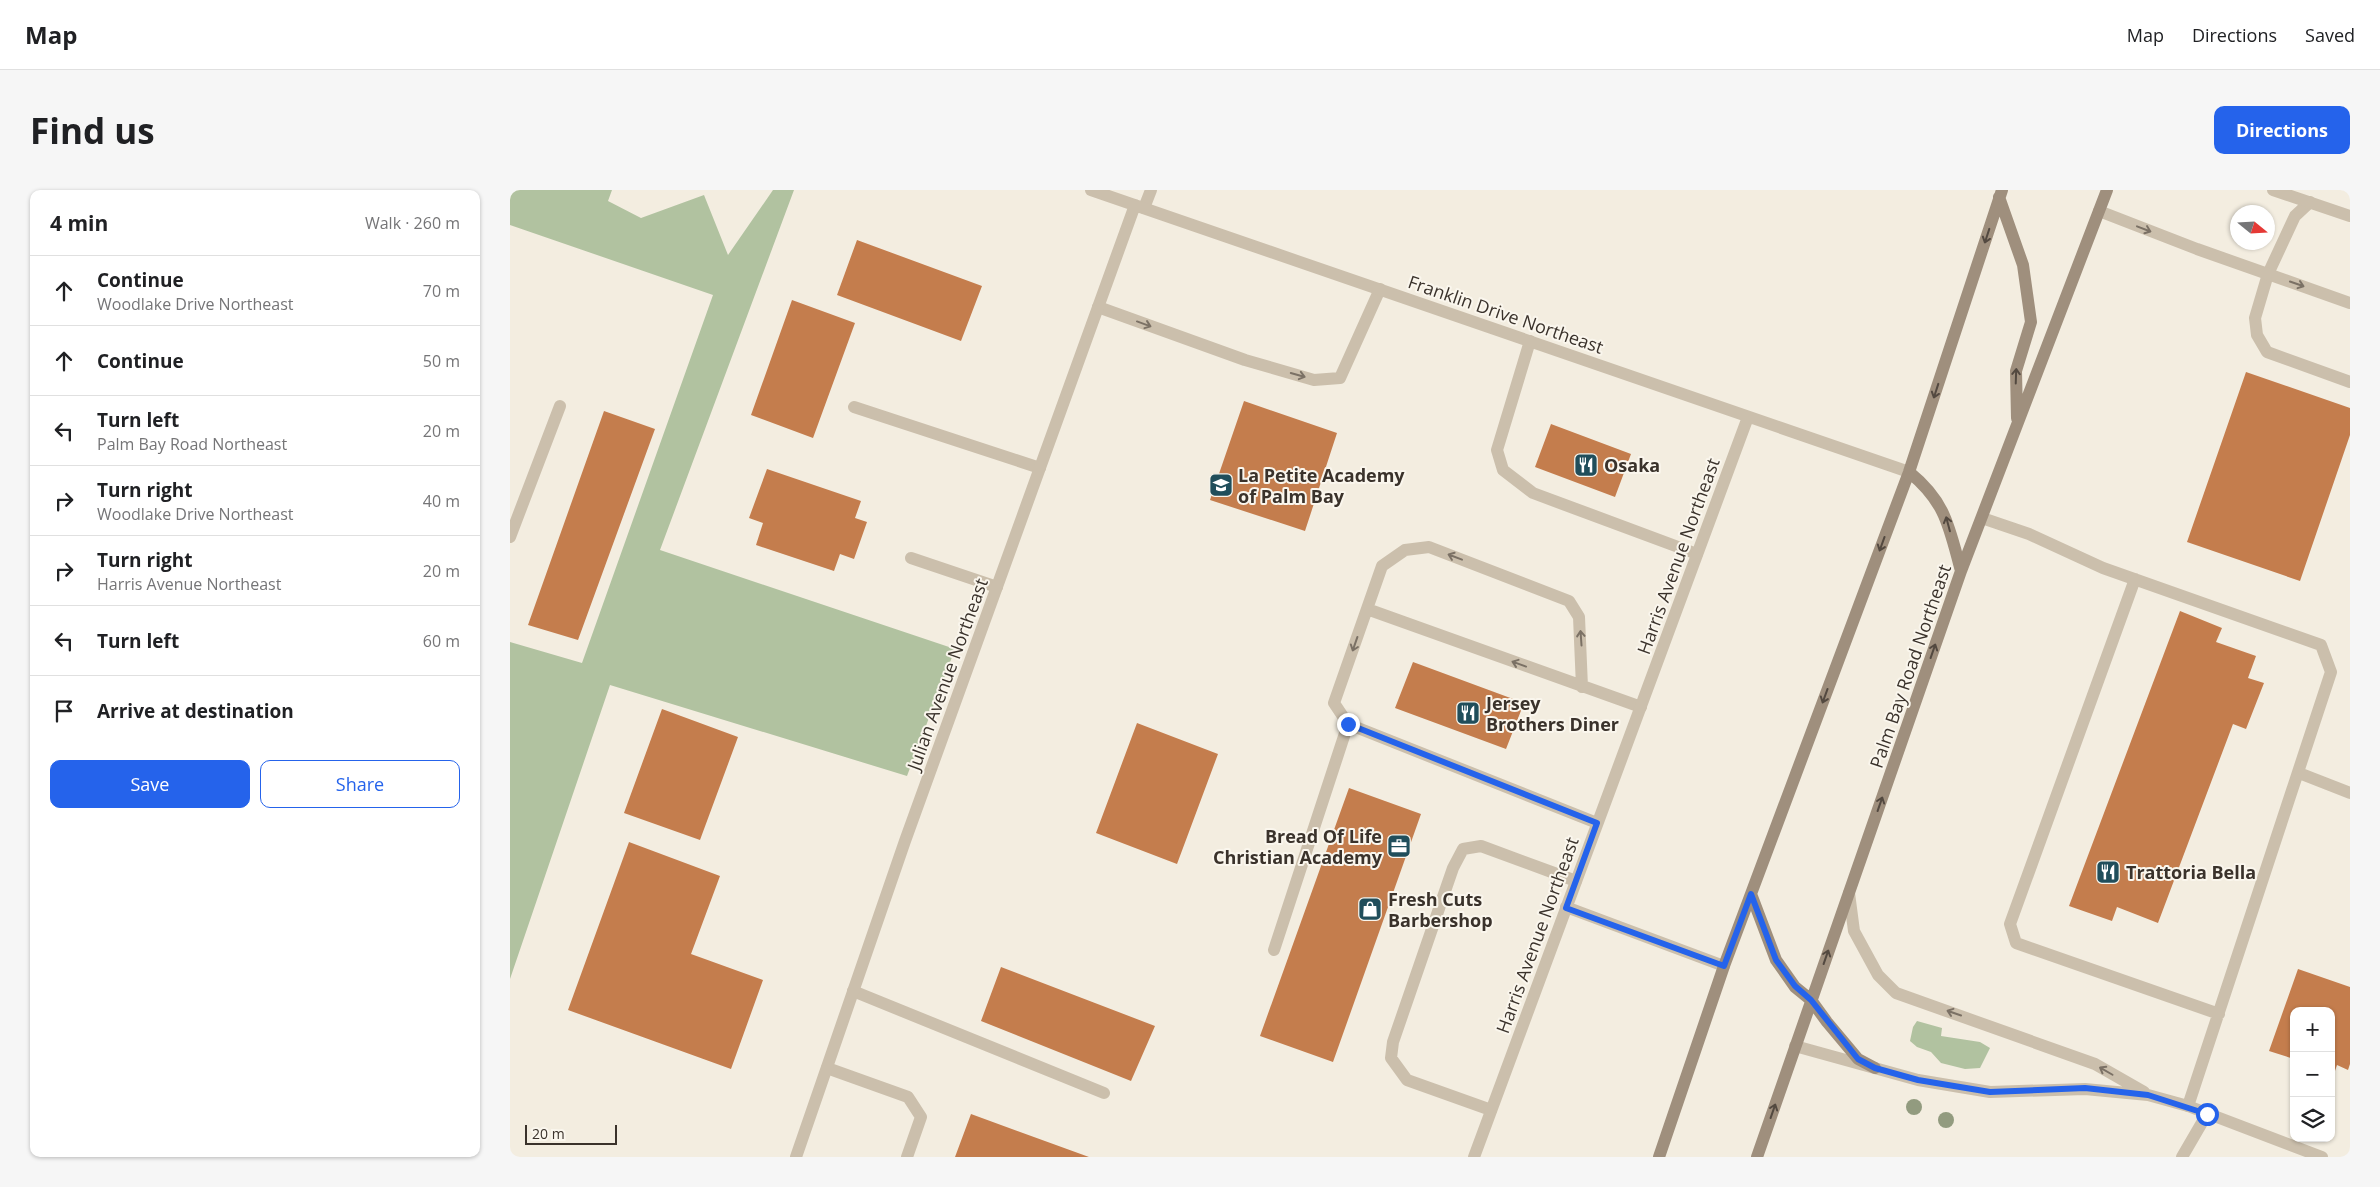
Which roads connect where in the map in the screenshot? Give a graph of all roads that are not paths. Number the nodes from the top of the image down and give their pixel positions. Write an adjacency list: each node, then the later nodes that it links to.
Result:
1 (1091, 190): 8 (street, Franklin Drive Northeast)
2 (1151, 190): 8 (street, Julian Avenue Northeast)
3 (2097, 190): 9 (main road)
4 (2107, 190): 9 (main road, Palm Bay Road Northeast)
5 (2273, 190): 7 (street)
6 (2001, 194): 20 (main road, one-way to 6); 22 (main road, one-way to 22)
7 (2310, 202): 10 (street); 11 (street)
8 (1139, 206): 12 (street, Franklin Drive Northeast); 14 (street, Julian Avenue Northeast)
9 (2099, 211): 11 (street, one-way to 11); 20 (main road, Palm Bay Road Northeast)
10 (2350, 216)
11 (2268, 274): 13 (street, one-way to 13); 16 (street)
12 (1380, 290): 14 (street, one-way to 12); 15 (street, Franklin Drive Northeast)
13 (2350, 303)
14 (1098, 308): 21 (street, Julian Avenue Northeast)
15 (1530, 341): 19 (street, Franklin Drive Northeast); 25 (street)
16 (2350, 382)
17 (560, 406): 24 (street)
18 (854, 407): 21 (street)
19 (1748, 417): 22 (street, Franklin Drive Northeast); 25 (street, Harris Avenue Northeast)
20 (2017, 425): 23 (main road, Palm Bay Road Northeast)
21 (1040, 468): 29 (street, Julian Avenue Northeast)
22 (1909, 472): 27 (main road, one-way to 22); 39 (main road, one-way to 39)
23 (1982, 518): 27 (main road, Palm Bay Road Northeast); 28 (street)
24 (510, 538)
25 (1697, 554): 32 (street, Harris Avenue Northeast)
26 (911, 558): 29 (street)
27 (1961, 571): 38 (main road, Palm Bay Road Northeast, one-way to 27)
28 (2135, 579): 34 (street); 45 (street)
29 (997, 586): 43 (street, Julian Avenue Northeast)
30 (1367, 609): 31 (street, one-way to 30); 31 (street, one-way to 30); 33 (street, one-way to 33)
31 (1582, 687): 32 (street)
32 (1641, 706): 36 (street, Harris Avenue Northeast)
33 (1348, 724): 36 (street); 41 (street)
34 (2299, 773): 35 (street); 45 (street)
35 (2350, 793)
36 (1597, 823): 37 (street, Harris Avenue Northeast)
37 (1576, 881): 40 (street, Harris Avenue Northeast); 52 (street)
38 (1849, 893): 44 (main road, Palm Bay Road Northeast, one-way to 38); 50 (street, one-way to 38)
39 (1751, 894): 42 (main road); 44 (main road)
40 (1566, 908): 42 (street); 52 (street, Harris Avenue Northeast)
41 (1274, 950)
42 (1724, 966): 57 (main road)
43 (854, 991): 47 (street, Julian Avenue Northeast); 49 (street)
44 (1811, 1000): 46 (main road, Palm Bay Road Northeast); 48 (main road)
45 (2219, 1014): 51 (street)
46 (1795, 1046): 48 (street); 58 (main road, Palm Bay Road Northeast, one-way to 46)
47 (827, 1068): 54 (street, Julian Avenue Northeast); 55 (street)
48 (1875, 1068): 50 (street)
49 (1104, 1093)
50 (2148, 1095): 51 (street)
51 (2188, 1106): 53 (street)
52 (1491, 1110): 56 (street, Harris Avenue Northeast)
53 (2207, 1114): 59 (street); 60 (street)
54 (796, 1157)
55 (907, 1157)
56 (1474, 1157)
57 (1659, 1157)
58 (1757, 1157)
59 (2182, 1157)
60 (2322, 1157)

